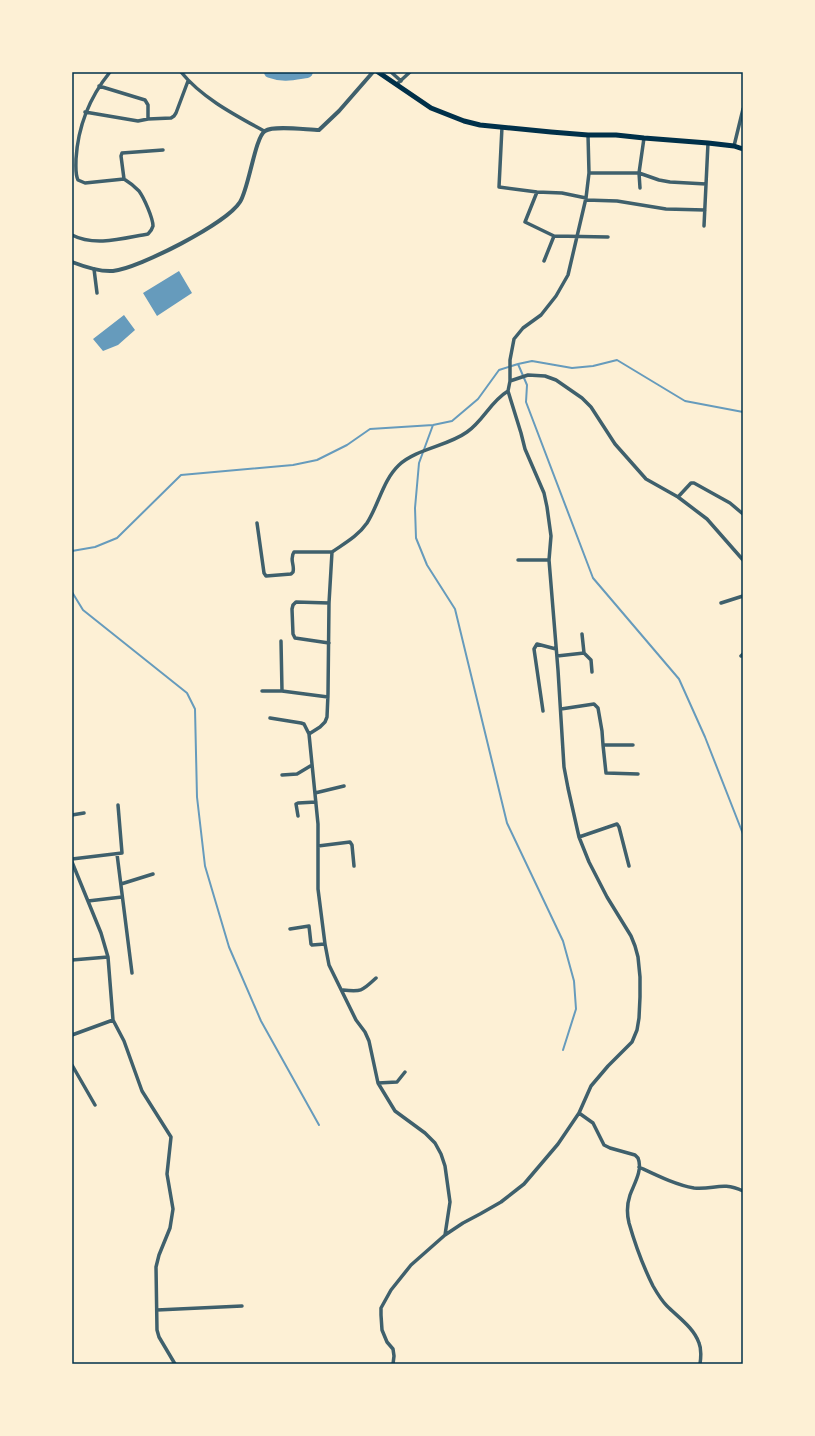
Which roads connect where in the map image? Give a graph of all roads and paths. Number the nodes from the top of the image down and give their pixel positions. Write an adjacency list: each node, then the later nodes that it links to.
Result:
1 (110, 72): 9 (street)
2 (181, 72): 7 (street)
3 (373, 72): 14 (street)
4 (378, 72): 8 (main road)
5 (391, 72): 8 (street)
6 (410, 72): 8 (street)
7 (188, 81): 12 (street); 14 (street)
8 (399, 83): 13 (main road)
9 (99, 86): 11 (street); 12 (street)
10 (743, 109): 18 (street)
11 (85, 112): 12 (street); 23 (street)
12 (148, 119)
13 (502, 127): 15 (main road); 26 (street)
14 (264, 131): 36 (street)
15 (588, 135): 16 (main road); 22 (street)
16 (644, 138): 17 (main road); 21 (street)
17 (708, 143): 18 (main road); 24 (street)
18 (734, 146): 19 (main road)
19 (743, 149)
20 (163, 150): 23 (street)
21 (639, 172): 22 (street); 24 (street); 25 (street)
22 (589, 173): 27 (street)
23 (124, 179): 30 (street)
24 (706, 184): 28 (street)
25 (640, 188)
26 (538, 192): 27 (street); 31 (street)
27 (586, 199): 28 (street); 32 (street)
28 (705, 210): 29 (street)
29 (704, 226)
30 (72, 235)
31 (554, 236): 32 (street); 34 (street)
32 (577, 237): 33 (street); 38 (street)
33 (608, 237)
34 (544, 261)
35 (72, 262): 36 (street)
36 (94, 269): 37 (street)
37 (97, 293)
38 (510, 380): 39 (street); 40 (street)
39 (508, 392): 43 (street); 45 (street)
40 (678, 497): 41 (street); 46 (street)
41 (743, 514)
42 (257, 523): 43 (street)
43 (332, 552): 48 (street)
44 (518, 560): 45 (street)
45 (549, 560): 53 (street)
46 (743, 560)
47 (743, 596): 49 (street)
48 (329, 603): 52 (street); 52 (street)
49 (722, 603)
50 (582, 634): 54 (street)
51 (281, 640): 58 (street)
52 (328, 643): 59 (street)
53 (556, 650): 55 (street); 61 (street)
54 (584, 653): 55 (street); 56 (street)
55 (557, 656): 60 (street)
56 (592, 672)
57 (262, 691): 58 (street)
58 (282, 691): 59 (street)
59 (328, 697): 63 (street)
60 (561, 709): 64 (street); 76 (street)
61 (543, 711)
62 (270, 718): 63 (street)
63 (309, 734): 66 (street)
64 (603, 745): 65 (street); 67 (street)
65 (633, 745)
66 (312, 765): 68 (street); 70 (street)
67 (638, 774)
68 (282, 775)
69 (344, 786): 70 (street)
70 (315, 793): 71 (street)
71 (316, 802): 75 (street); 77 (street)
72 (118, 805): 78 (street)
73 (84, 813): 74 (street)
74 (72, 815)
75 (298, 816)
76 (579, 837): 82 (street); 100 (street)
77 (318, 846): 81 (street); 88 (street)
78 (117, 854): 79 (street); 84 (street)
79 (72, 859)
80 (72, 862): 86 (street)
81 (354, 866)
82 (629, 866)
83 (153, 874): 84 (street)
84 (121, 884): 85 (street)
85 (122, 897): 86 (street); 91 (street)
86 (88, 901): 89 (street)
87 (290, 929): 88 (street)
88 (325, 944): 93 (street)
89 (108, 957): 90 (street); 94 (street)
90 (72, 960)
91 (132, 973)
92 (376, 978): 93 (street)
93 (343, 990): 98 (street)
94 (113, 1020): 95 (street); 105 (street)
95 (72, 1035)
96 (72, 1065): 99 (street)
97 (405, 1072): 98 (street)
98 (378, 1083): 103 (street)
99 (94, 1105)
100 (579, 1113): 101 (street); 103 (street)
101 (639, 1167): 102 (street); 108 (street)
102 (743, 1191)
103 (445, 1235): 107 (street)
104 (242, 1306): 105 (street)
105 (157, 1310): 106 (street)
106 (175, 1364)
107 (393, 1364)
108 (700, 1364)

